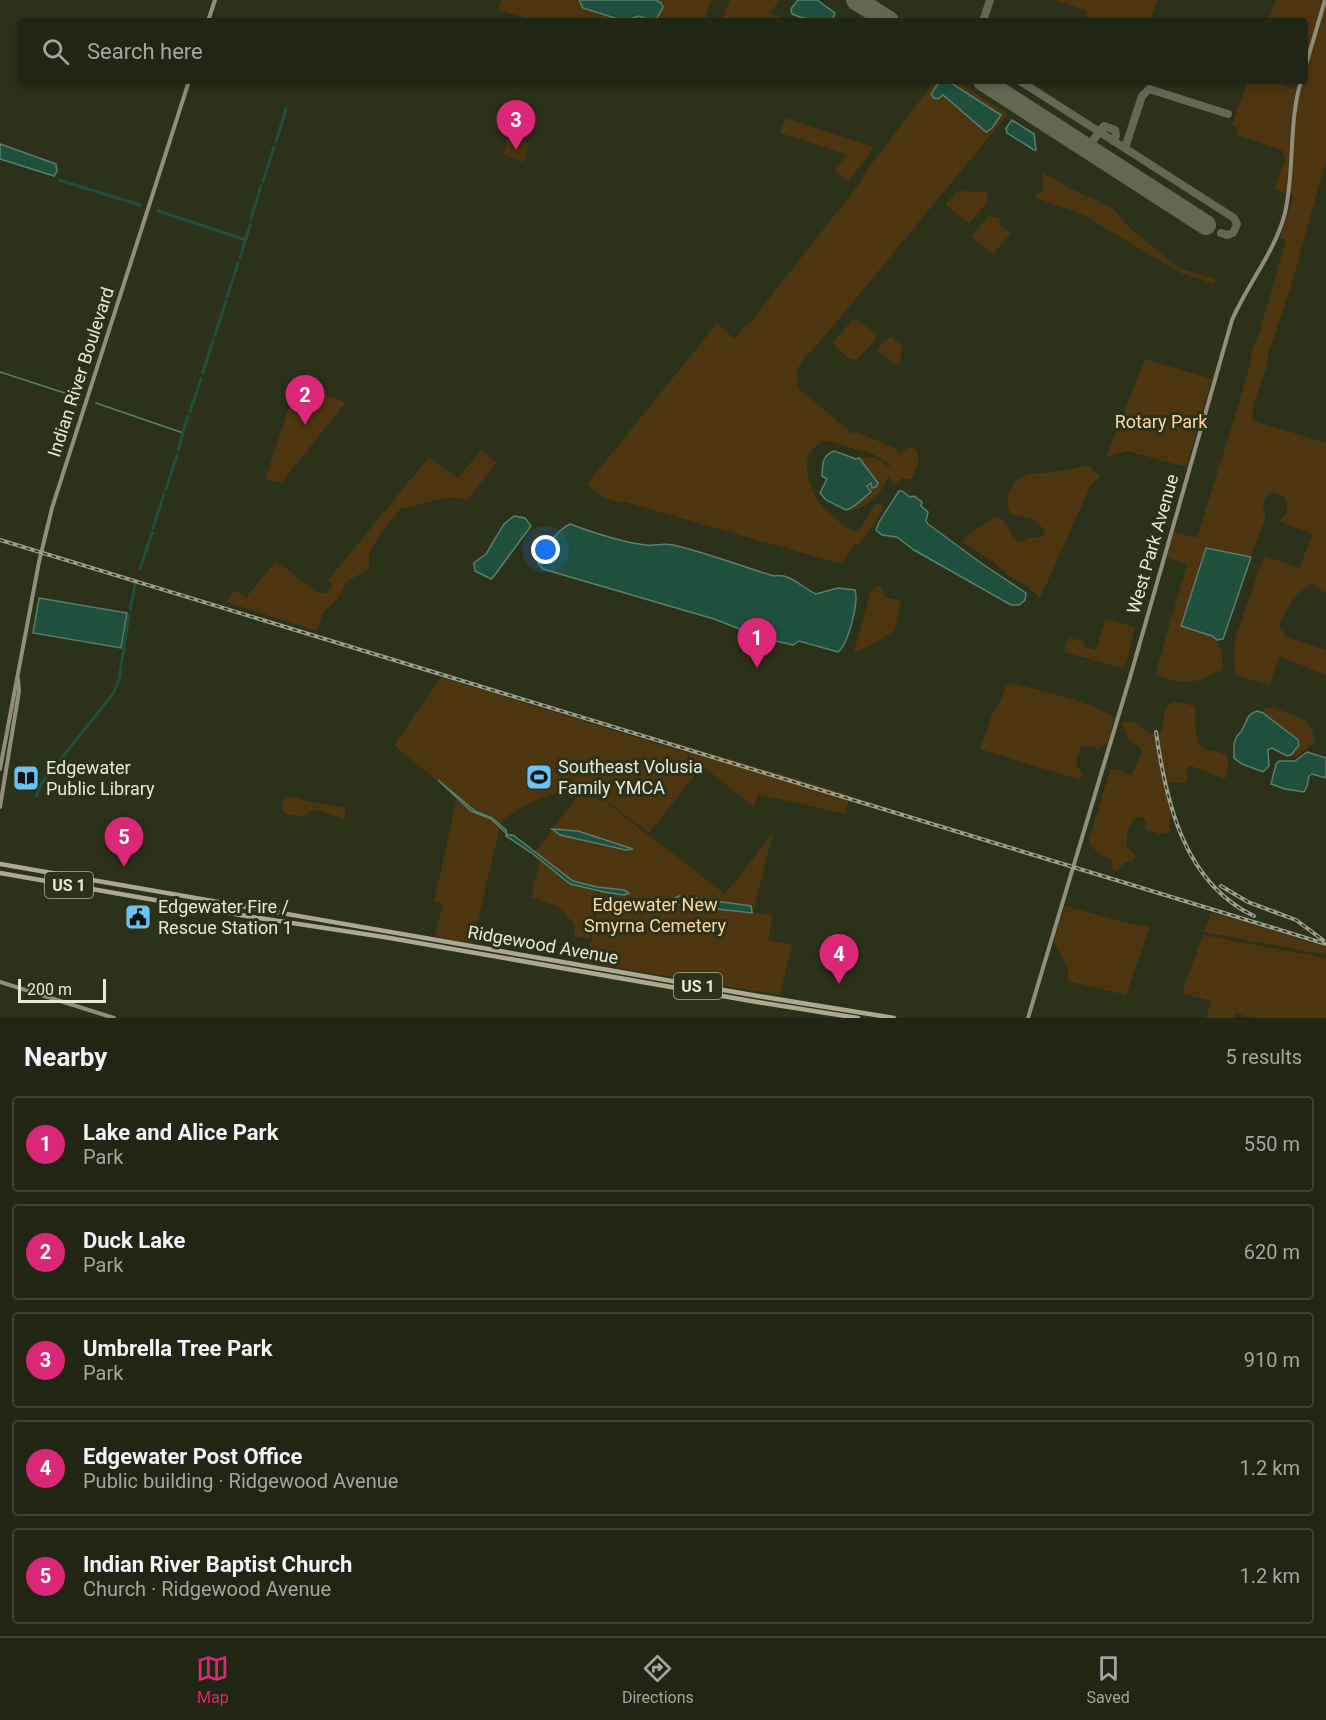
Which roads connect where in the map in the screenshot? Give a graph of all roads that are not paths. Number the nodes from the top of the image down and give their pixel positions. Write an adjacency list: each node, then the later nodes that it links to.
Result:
1 (215, 0): 3 (street)
2 (1325, 0): 4 (street)
3 (209, 18)
4 (1308, 58)
5 (188, 84): 7 (street, Indian River Boulevard)
6 (1300, 84): 29 (street, West Park Avenue)
7 (18, 675): 8 (street); 9 (street)
8 (0, 769)
9 (0, 807)
10 (0, 864): 12 (main road, Ridgewood Avenue / US 1)
11 (0, 873): 13 (main road, US 1)
12 (111, 883): 13 (main road); 14 (main road, Ridgewood Avenue / US 1)
13 (90, 888): 15 (main road, US 1)
14 (188, 897): 15 (main road); 16 (main road, Ridgewood Avenue / US 1)
15 (173, 903): 16 (main road, US 1)
16 (385, 934): 17 (main road, Ridgewood Avenue / US 1); 18 (main road, Ridgewood Avenue / US 1)
17 (544, 958): 18 (main road); 20 (main road, Ridgewood Avenue / US 1)
18 (509, 959): 19 (main road, Ridgewood Avenue / US 1)
19 (545, 965): 20 (main road); 21 (main road, Ridgewood Avenue / US 1)
20 (584, 966): 22 (main road, Ridgewood Avenue / US 1)
21 (614, 977): 22 (main road); 24 (main road, Ridgewood Avenue / US 1)
22 (657, 978): 25 (main road, Ridgewood Avenue / US 1)
23 (0, 982): 26 (street)
24 (662, 986): 25 (main road); 27 (main road, Ridgewood Avenue / US 1)
25 (700, 986): 28 (main road, Ridgewood Avenue / US 1)
26 (114, 1018)
27 (858, 1018)
28 (894, 1018)
29 (1028, 1018)

